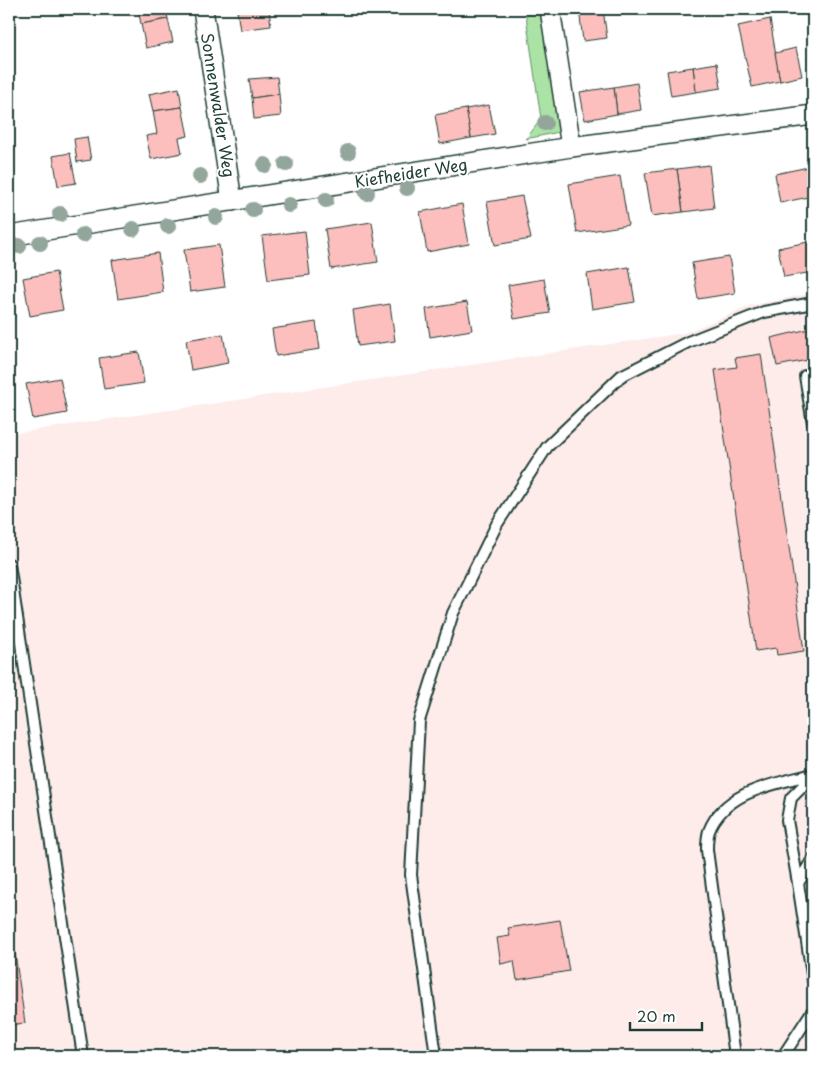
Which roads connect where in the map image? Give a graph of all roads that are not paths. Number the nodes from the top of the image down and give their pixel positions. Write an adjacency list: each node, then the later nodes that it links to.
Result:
1 (203, 9): 5 (street, Sonnenwalder Weg)
2 (550, 9): 4 (street)
3 (813, 116): 4 (street, Kiefheider Weg)
4 (571, 147): 5 (street, Kiefheider Weg)
5 (232, 201): 6 (street, Kiefheider Weg)
6 (9, 236)
7 (813, 303): 17 (lane)
8 (813, 375): 9 (lane)
9 (813, 423)
10 (9, 564): 16 (lane)
11 (813, 775): 13 (lane); 18 (lane)
12 (813, 859): 13 (lane)
13 (798, 883): 14 (lane)
14 (813, 981)
15 (813, 1010): 19 (lane)
16 (84, 1056)
17 (436, 1056)
18 (736, 1056)
19 (783, 1056)

